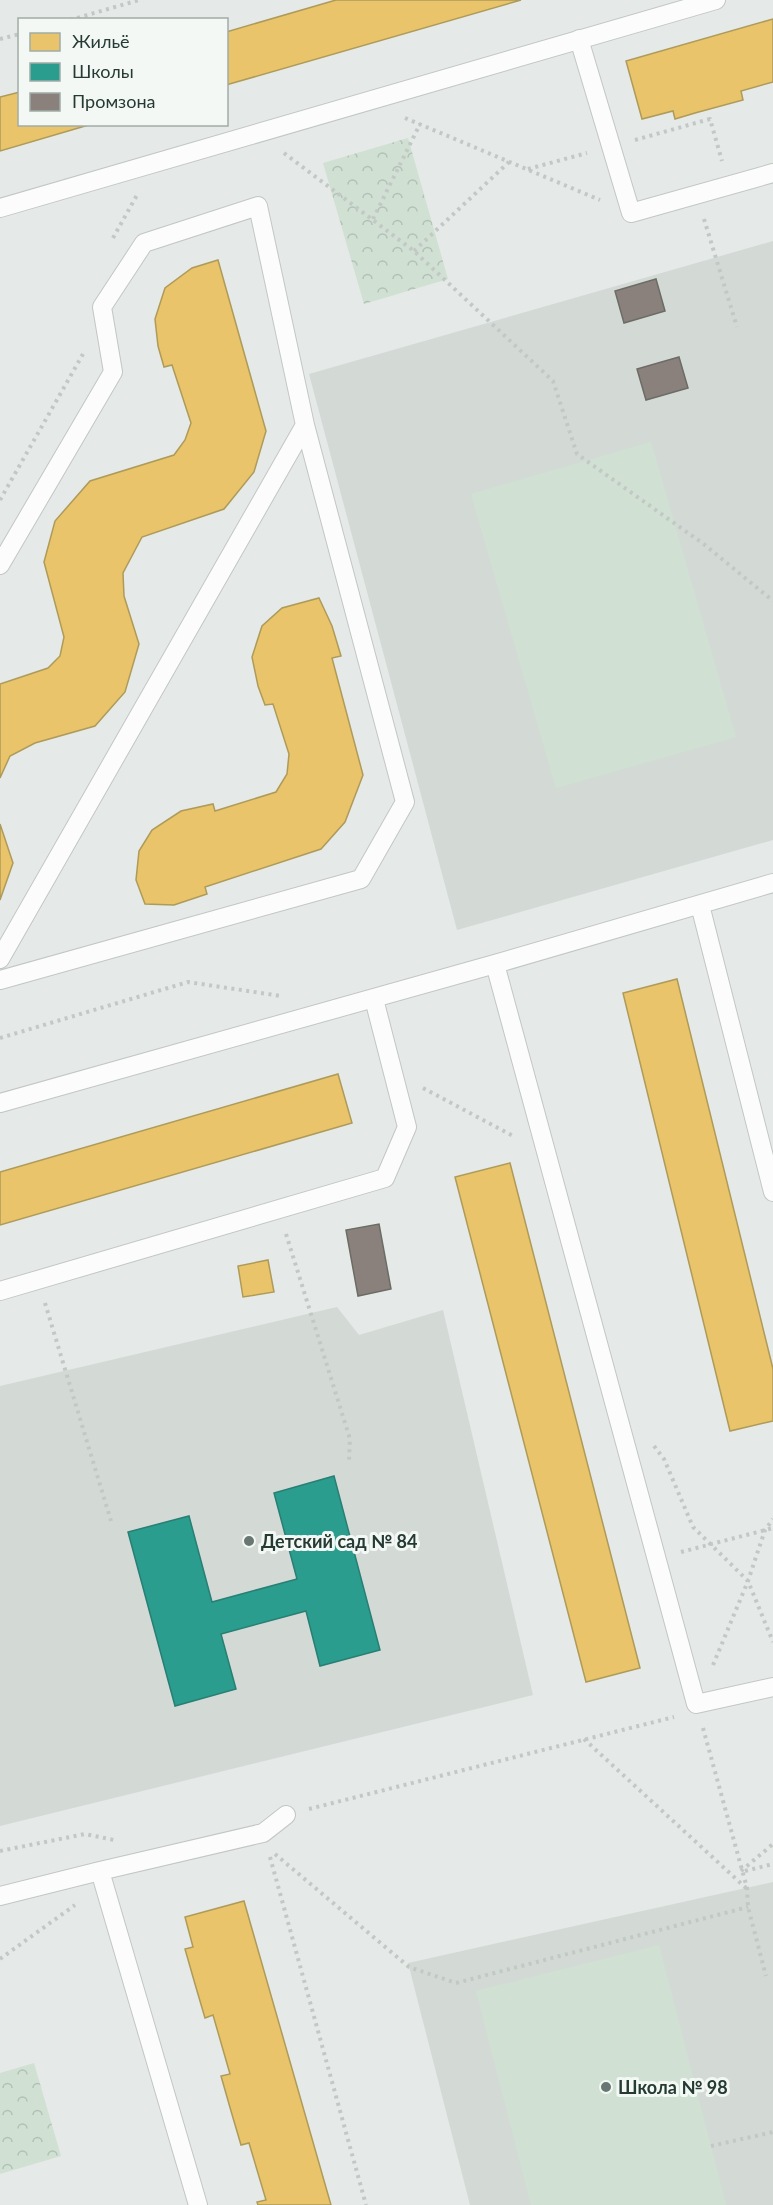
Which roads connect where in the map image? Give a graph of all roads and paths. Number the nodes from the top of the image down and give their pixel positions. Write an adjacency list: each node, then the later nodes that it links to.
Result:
1 (139, 0): 4 (path)
2 (652, 0): 5 (lane)
3 (716, 0): 5 (lane)
4 (77, 18)
5 (652, 18): 8 (lane)
6 (18, 34): 7 (path)
7 (0, 39)
8 (579, 39): 9 (lane); 12 (lane)
9 (365, 102): 10 (path); 11 (lane)
10 (420, 124): 13 (path); 20 (path)
11 (256, 133): 18 (lane); 20 (path)
12 (611, 147): 14 (path); 16 (path); 19 (lane)
13 (509, 162): 14 (path); 21 (path)
14 (527, 170): 19 (path)
15 (773, 173): 16 (lane)
16 (730, 185): 17 (lane)
17 (696, 195): 19 (lane); 22 (path)
18 (0, 208)
19 (631, 213)
20 (373, 219): 21 (path)
21 (414, 251): 25 (path)
22 (737, 327)
23 (305, 425): 24 (lane); 28 (lane); 30 (lane)
24 (0, 565)
25 (773, 601)
26 (773, 883): 27 (lane)
27 (700, 906): 29 (lane); 37 (lane)
28 (0, 959)
29 (495, 964): 32 (lane); 36 (lane)
30 (0, 980)
31 (282, 996): 33 (path)
32 (374, 999): 34 (lane); 35 (lane)
33 (0, 1038)
34 (394, 1072): 36 (path); 38 (lane)
35 (0, 1103)
36 (547, 1154): 48 (lane)
37 (773, 1192)
38 (279, 1209): 39 (lane); 42 (path)
39 (38, 1280): 40 (lane); 44 (path)
40 (0, 1291)
41 (649, 1440): 47 (path)
42 (349, 1460)
43 (773, 1519): 46 (path)
44 (111, 1521)
45 (773, 1528): 46 (path)
46 (765, 1530): 47 (path); 49 (path)
47 (709, 1545): 48 (path); 49 (path)
48 (657, 1558): 52 (lane)
49 (748, 1581): 50 (path); 52 (path)
50 (773, 1642)
51 (773, 1686): 52 (lane)
52 (696, 1704): 53 (path); 57 (path)
53 (584, 1739): 54 (path); 59 (path)
54 (286, 1815): 58 (lane)
55 (773, 1844): 57 (path)
56 (773, 1864): 57 (path)
57 (741, 1871): 59 (path)
58 (102, 1877): 60 (lane); 62 (path); 66 (lane)
59 (747, 1888): 61 (path)
60 (0, 1896)
61 (748, 1907): 63 (path); 67 (path)
62 (0, 1959)
63 (766, 1976)
64 (773, 2132): 65 (path)
65 (711, 2146)
66 (198, 2205)
67 (366, 2205)

